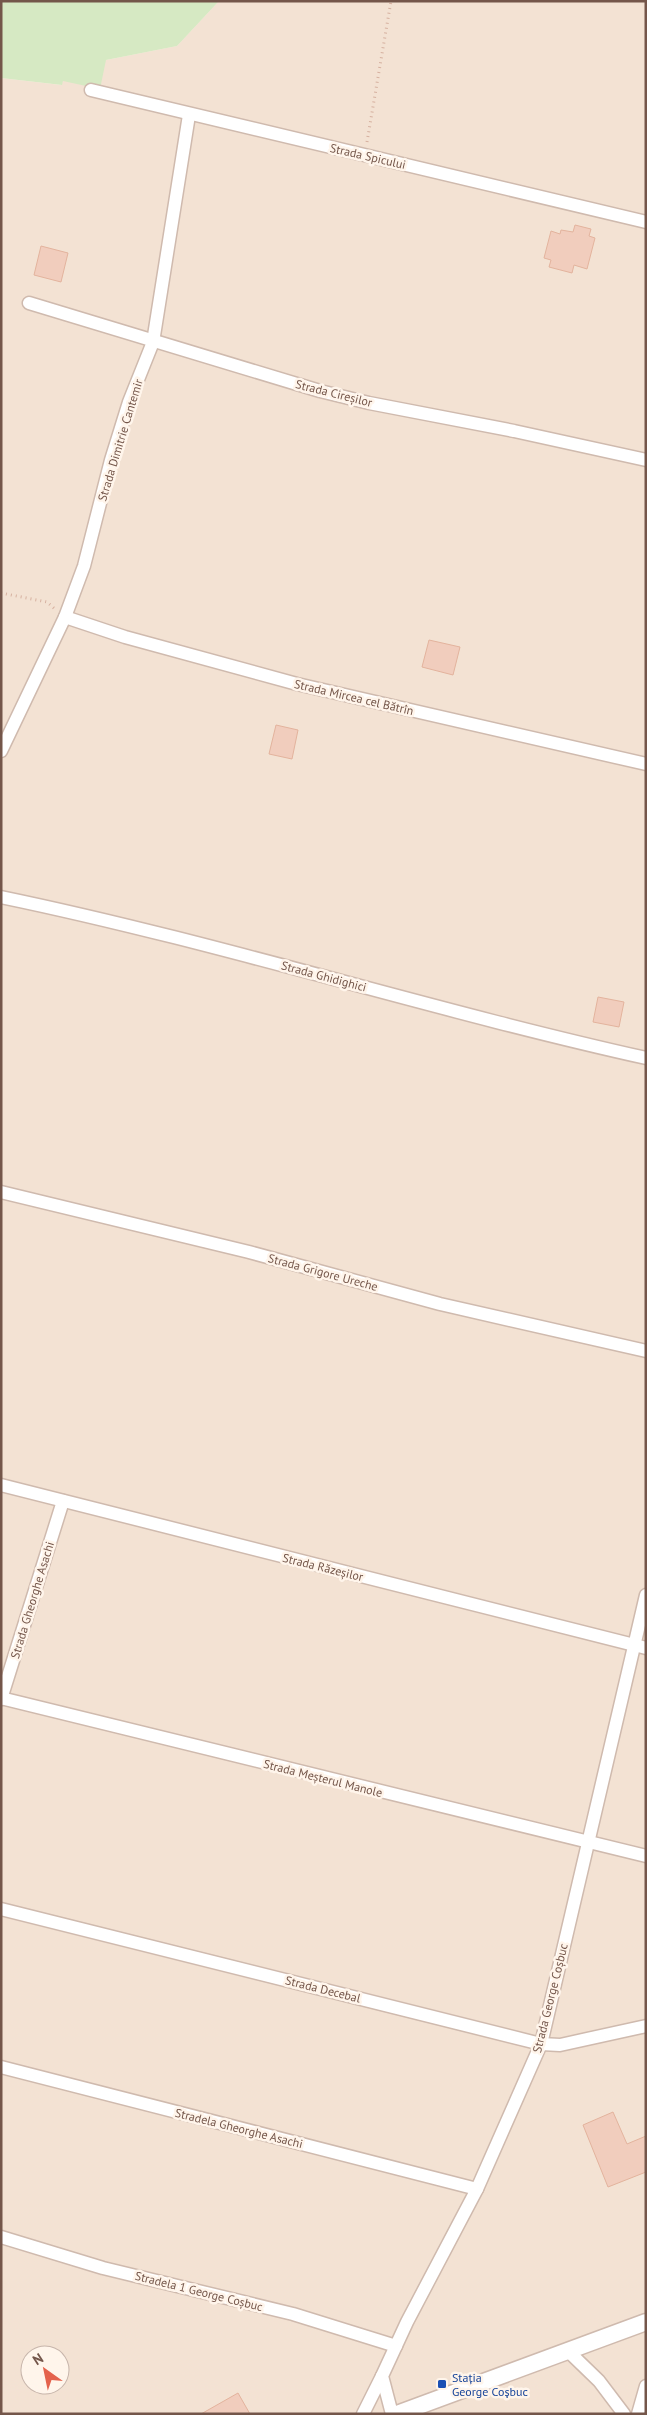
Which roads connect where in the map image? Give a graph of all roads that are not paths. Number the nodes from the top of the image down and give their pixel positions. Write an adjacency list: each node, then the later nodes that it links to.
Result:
1 (90, 90): 2 (street, Strada Spicului)
2 (189, 115): 3 (street, Strada Spicului); 5 (street, Strada Dimitrie Cantemir)
3 (646, 222)
4 (29, 303): 5 (street, Strada Cireșilor)
5 (154, 342): 6 (street, Strada Cireșilor); 7 (street, Strada Dimitrie Cantemir)
6 (646, 460)
7 (65, 617): 8 (street, Strada Dimitrie Cantemir); 9 (street, Strada Mircea cel Bătrîn)
8 (1, 751)
9 (646, 764)
10 (1, 897): 11 (street, Strada Ghidighici)
11 (646, 1058)
12 (1, 1192): 13 (street, Strada Grigore Ureche)
13 (646, 1351)
14 (1, 1485): 15 (street, Strada Răzeșilor)
15 (64, 1501): 17 (street, Strada Răzeșilor); 19 (street, Strada Gheorghe Asachi)
16 (646, 1595): 17 (street, Strada George Coșbuc)
17 (633, 1645): 18 (street, Strada Răzeșilor); 20 (street, Strada George Coșbuc)
18 (646, 1648)
19 (1, 1699): 20 (street, Strada Meșterul Manole)
20 (587, 1843): 21 (street, Strada Meșterul Manole); 24 (street, Strada George Coșbuc)
21 (646, 1856)
22 (1, 1909): 24 (street, Strada Decebal)
23 (646, 2026): 24 (street, Strada Decebal)
24 (541, 2044): 26 (street, Strada George Coșbuc)
25 (1, 2067): 26 (street, Stradela Gheorghe Asachi)
26 (477, 2189): 29 (street, Strada George Coșbuc)
27 (1, 2237): 29 (street, Stradela 1 George Coșbuc)
28 (646, 2322): 30 (street)
29 (396, 2346): 31 (street, Strada George Coșbuc)
30 (568, 2351): 36 (street); 37 (street)
31 (382, 2376): 34 (street, Strada George Coșbuc); 35 (street)
32 (646, 2386): 38 (street)
33 (646, 2391): 38 (street)
34 (363, 2414)
35 (392, 2414)
36 (396, 2414)
37 (624, 2414)
38 (638, 2414)

